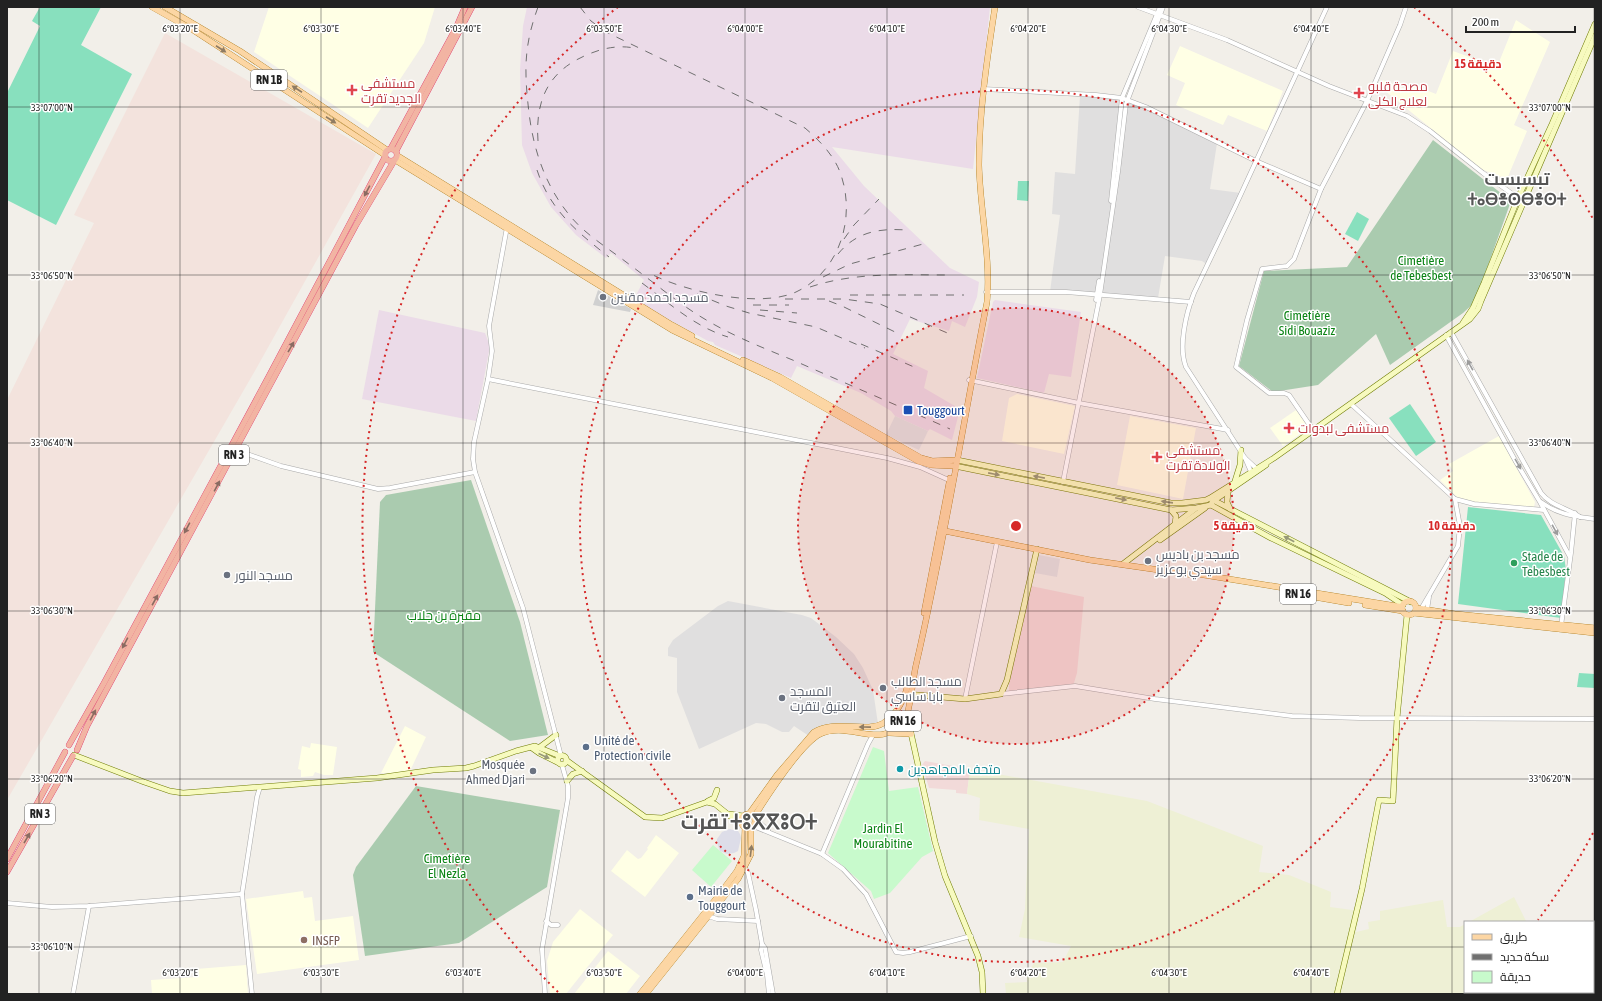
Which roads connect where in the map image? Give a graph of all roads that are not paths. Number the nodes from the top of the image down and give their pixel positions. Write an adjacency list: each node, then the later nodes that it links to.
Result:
1 (152, 7): 18 (main road, RN 1B, one-way to 18)
2 (166, 7): 18 (main road, RN 1B, one-way to 2)
3 (465, 7): 18 (highway, RN 3)
4 (472, 7): 18 (highway, RN 3)
5 (994, 7): 15 (main road)
6 (1138, 7): 11 (street)
7 (1160, 7): 11 (street)
8 (1163, 7): 11 (street)
9 (1327, 7): 14 (street)
10 (1406, 7): 17 (street)
11 (1158, 15): 14 (street); 16 (street)
12 (1595, 24): 21 (main road)
13 (1595, 36): 21 (main road)
14 (1298, 71): 17 (street); 19 (street)
15 (983, 89): 16 (street); 23 (main road)
16 (1124, 99): 19 (street); 24 (street)
17 (1367, 101): 20 (street); 21 (street)
18 (391, 155): 22 (main road); 33 (highway, RN 3, one-way to 18); 80 (highway, RN 3, one-way to 80)
19 (1256, 161): 20 (street); 25 (street)
20 (1321, 189): 32 (street)
21 (1521, 199): 26 (main road)
22 (507, 227): 27 (street); 36 (main road)
23 (987, 292): 24 (street); 28 (main road)
24 (1099, 295): 25 (street); 29 (street)
25 (1191, 302): 31 (street)
26 (1449, 333): 30 (main road); 46 (street, one-way to 46); 51 (street, one-way to 26)
27 (488, 379): 38 (street); 40 (street)
28 (970, 380): 29 (street); 36 (main road)
29 (1078, 403): 31 (street); 41 (street)
30 (1351, 404): 32 (main road); 44 (street)
31 (1228, 430): 34 (street)
32 (1313, 430): 37 (main road)
33 (236, 450): 38 (street); 84 (highway, RN 3, one-way to 33)
34 (1241, 450): 35 (street); 42 (main road)
35 (1245, 458): 37 (street); 39 (street)
36 (954, 463): 40 (main road); 41 (main road, one-way to 36); 48 (main road, one-way to 48)
37 (1257, 469): 39 (main road)
38 (475, 472): 78 (street)
39 (1251, 473): 42 (main road); 43 (main road)
40 (951, 481): 54 (main road)
41 (1063, 482): 45 (main road, one-way to 41)
42 (1235, 482): 45 (main road)
43 (1228, 491): 45 (main road); 49 (main road)
44 (1455, 499): 50 (street); 65 (street)
45 (1210, 502): 47 (main road); 49 (main road); 56 (main road); 61 (main road)
46 (1540, 502): 50 (street); 51 (street)
47 (1196, 508): 48 (main road); 53 (main road)
48 (1172, 510): 53 (main road)
49 (1230, 510): 62 (main road, one-way to 49)
50 (1544, 510): 58 (street, one-way to 58)
51 (1575, 515): 52 (street); 58 (street)
52 (1595, 519)
53 (1175, 524): 56 (main road)
54 (942, 530): 55 (main road, RN 16); 70 (main road, RN 16)
55 (997, 542): 57 (main road, RN 16); 72 (street)
56 (1146, 547): 59 (main road)
57 (1037, 549): 59 (main road, RN 16); 71 (main road)
58 (1570, 558): 66 (street)
59 (1123, 564): 60 (main road, RN 16)
60 (1194, 575): 63 (main road, RN 16); 64 (main road, RN 16)
61 (1392, 597): 63 (main road); 64 (main road)
62 (1410, 602): 64 (main road); 65 (main road)
63 (1391, 605): 64 (main road, RN 16)
64 (1404, 609): 65 (main road); 74 (main road)
65 (1419, 610): 66 (main road); 66 (main road)
66 (1561, 626): 68 (main road)
67 (1595, 628): 68 (main road)
68 (1586, 630): 69 (main road)
69 (1595, 633)
70 (908, 694): 72 (main road); 73 (main road, RN 16); 93 (main road, RN 16, one-way to 93)
71 (1001, 694): 72 (main road); 74 (street)
72 (965, 699)
73 (907, 715): 76 (main road, RN 16); 77 (main road)
74 (1397, 718): 75 (street); 117 (main road)
75 (1595, 718)
76 (890, 733): 77 (main road); 79 (main road, RN 16)
77 (911, 734): 107 (main road)
78 (556, 735): 81 (main road); 85 (street)
79 (873, 735): 93 (main road, RN 16); 96 (street)
80 (69, 745): 83 (highway); 84 (highway)
81 (540, 747): 82 (main road); 85 (main road)
82 (532, 748): 87 (main road, one-way to 87); 90 (main road)
83 (65, 752): 84 (highway); 97 (highway, RN 3)
84 (75, 753): 90 (main road); 99 (highway, RN 3, one-way to 84)
85 (561, 756): 86 (main road); 87 (main road)
86 (566, 760): 87 (main road); 88 (main road)
87 (560, 763): 89 (street)
88 (582, 771): 89 (main road); 92 (main road)
89 (567, 781): 104 (street)
90 (258, 787): 100 (street)
91 (717, 790): 92 (main road)
92 (707, 802): 94 (main road)
93 (752, 816): 94 (main road); 94 (main road); 95 (street)
94 (746, 823): 95 (street); 98 (main road, one-way to 94); 103 (main road)
95 (768, 831): 96 (street)
96 (822, 854): 107 (street)
97 (7, 859)
98 (745, 868): 103 (main road); 105 (street)
99 (7, 872)
100 (242, 894): 102 (street); 110 (street)
101 (8, 902): 102 (street)
102 (89, 906): 109 (street)
103 (706, 915): 105 (street); 112 (main road); 113 (main road)
104 (546, 921): 106 (street); 111 (street)
105 (758, 921): 108 (street)
106 (558, 925)
107 (971, 936): 116 (main road)
108 (762, 944): 114 (street); 115 (street)
109 (73, 994)
110 (252, 994)
111 (545, 994)
112 (640, 994)
113 (646, 994)
114 (769, 994)
115 (773, 994)
116 (983, 994)
117 (1337, 994)

